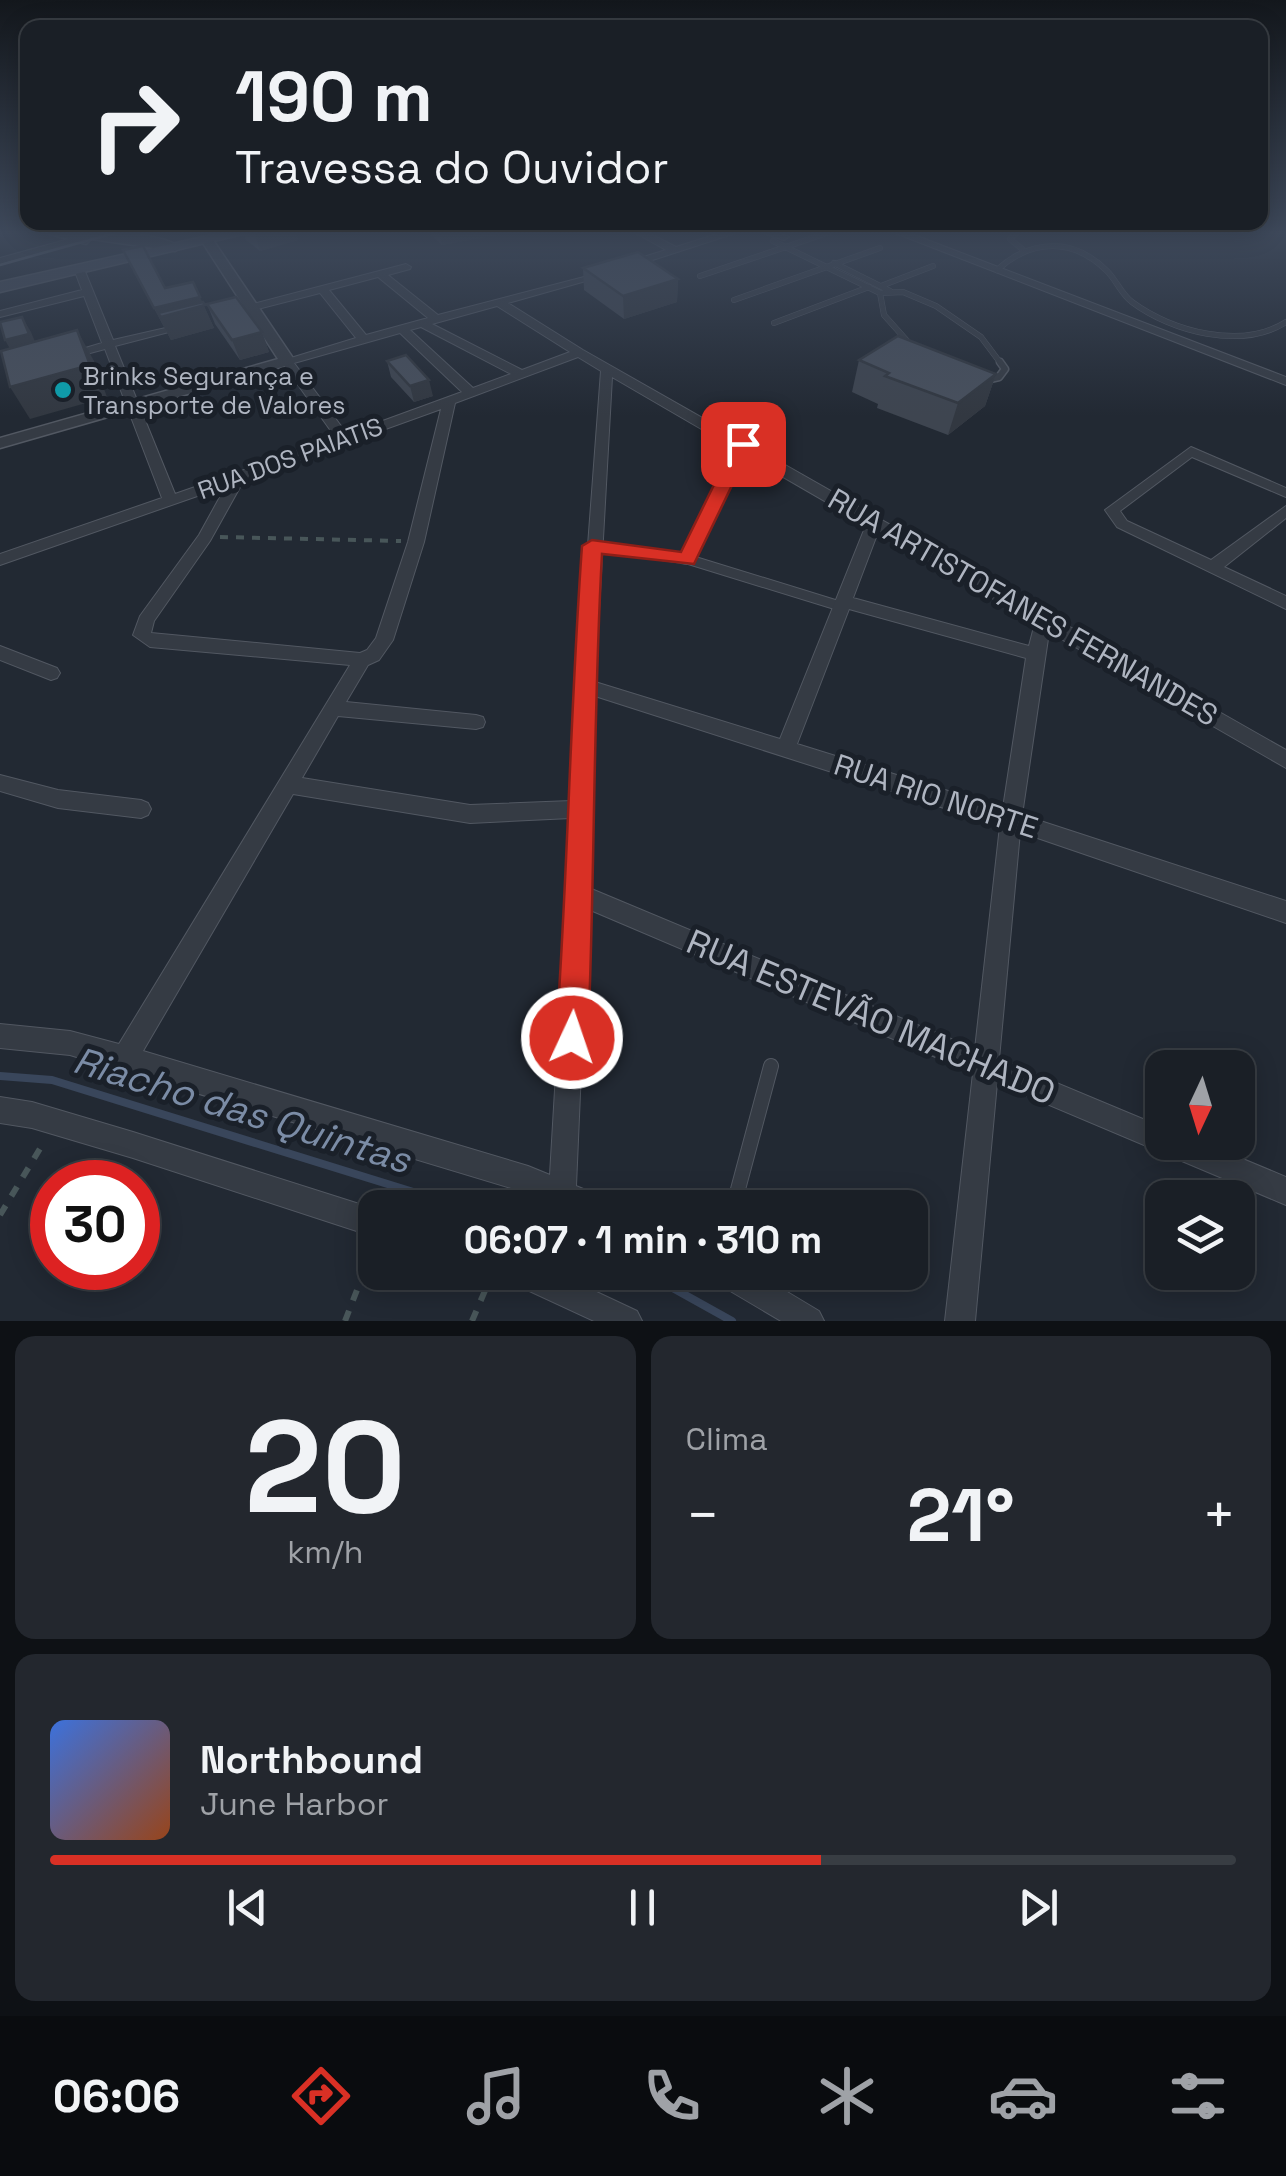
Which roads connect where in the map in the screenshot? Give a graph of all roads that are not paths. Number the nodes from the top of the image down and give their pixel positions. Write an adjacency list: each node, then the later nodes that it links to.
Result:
1 (87, 292): 25 (street)
2 (84, 293): 17 (street)
3 (240, 293): 16 (street)
4 (305, 293): 16 (street)
5 (326, 293): 24 (street)
6 (399, 293): 20 (street)
7 (535, 293): 15 (street)
8 (754, 293): 14 (lane)
9 (856, 293): 22 (lane)
10 (880, 293): 26 (lane)
11 (901, 293): 32 (lane)
12 (1056, 293): 33 (street)
13 (1122, 293): 21 (lane)
14 (734, 300)
15 (500, 303): 20 (street); 27 (street, RUA ARTISTOFANES FERNANDES)
16 (250, 308): 18 (street); 29 (street)
17 (0, 314)
18 (216, 316)
19 (198, 321): 25 (street)
20 (430, 322): 23 (street); 31 (street)
21 (1286, 322)
22 (774, 323)
23 (402, 329): 24 (street); 34 (street)
24 (363, 340): 29 (street)
25 (110, 344): 28 (street); 36 (street)
26 (920, 351)
27 (580, 353): 30 (street, RUA ARTISTOFANES FERNANDES); 31 (street, RUA DOS PAIATIS)
28 (55, 358)
29 (287, 361): 36 (street); 37 (street)
30 (607, 368): 39 (street, RUA ARTISTOFANES FERNANDES); 45 (street)
31 (518, 374): 34 (street, RUA DOS PAIATIS)
32 (981, 380)
33 (1286, 381)
34 (470, 392): 35 (street, RUA DOS PAIATIS)
35 (449, 400): 37 (street, RUA DOS PAIATIS); 54 (street)
36 (134, 404): 38 (street); 42 (street)
37 (344, 440): 40 (street, RUA DOS PAIATIS)
38 (0, 443)
39 (743, 444): 44 (street, RUA ARTISTOFANES FERNANDES); 46 (street)
40 (238, 478): 42 (street, RUA DOS PAIATIS); 54 (street)
41 (1286, 494): 48 (street)
42 (170, 501): 47 (street, RUA DOS PAIATIS)
43 (1286, 511): 48 (street)
44 (875, 521): 50 (street); 51 (street, RUA ARTISTOFANES FERNANDES)
45 (592, 546): 46 (lane); 56 (street)
46 (687, 559): 50 (lane)
47 (0, 560)
48 (1213, 567): 49 (street)
49 (1286, 603)
50 (844, 604): 53 (street); 59 (street)
51 (1044, 619): 53 (street); 60 (street, RUA ARTISTOFANES FERNANDES)
52 (0, 652): 55 (street)
53 (1035, 654): 65 (street)
54 (367, 658): 57 (street)
55 (51, 673)
56 (583, 684): 59 (street, RUA RIO NORTE); 64 (street)
57 (333, 708): 58 (street); 62 (street)
58 (476, 722)
59 (786, 747): 65 (street, RUA RIO NORTE)
60 (1286, 760)
61 (0, 783): 63 (street)
62 (290, 785): 64 (street); 69 (street)
63 (141, 809)
64 (582, 809): 66 (street)
65 (1011, 820): 67 (street, RUA RIO NORTE); 71 (street)
66 (580, 894): 71 (street, RUA ESTEVÃO MACHADO); 76 (street)
67 (1286, 912)
68 (0, 1036): 69 (street)
69 (124, 1058): 75 (street)
70 (771, 1066): 77 (lane)
71 (988, 1066): 73 (street, RUA ESTEVÃO MACHADO); 84 (street)
72 (0, 1110): 79 (street)
73 (1145, 1133)
74 (1213, 1160): 78 (street)
75 (514, 1190)
76 (562, 1190)
77 (738, 1190)
78 (1286, 1191)
79 (358, 1218)
80 (559, 1290): 82 (street)
81 (756, 1290): 83 (street)
82 (627, 1321)
83 (809, 1321)
84 (960, 1321)

